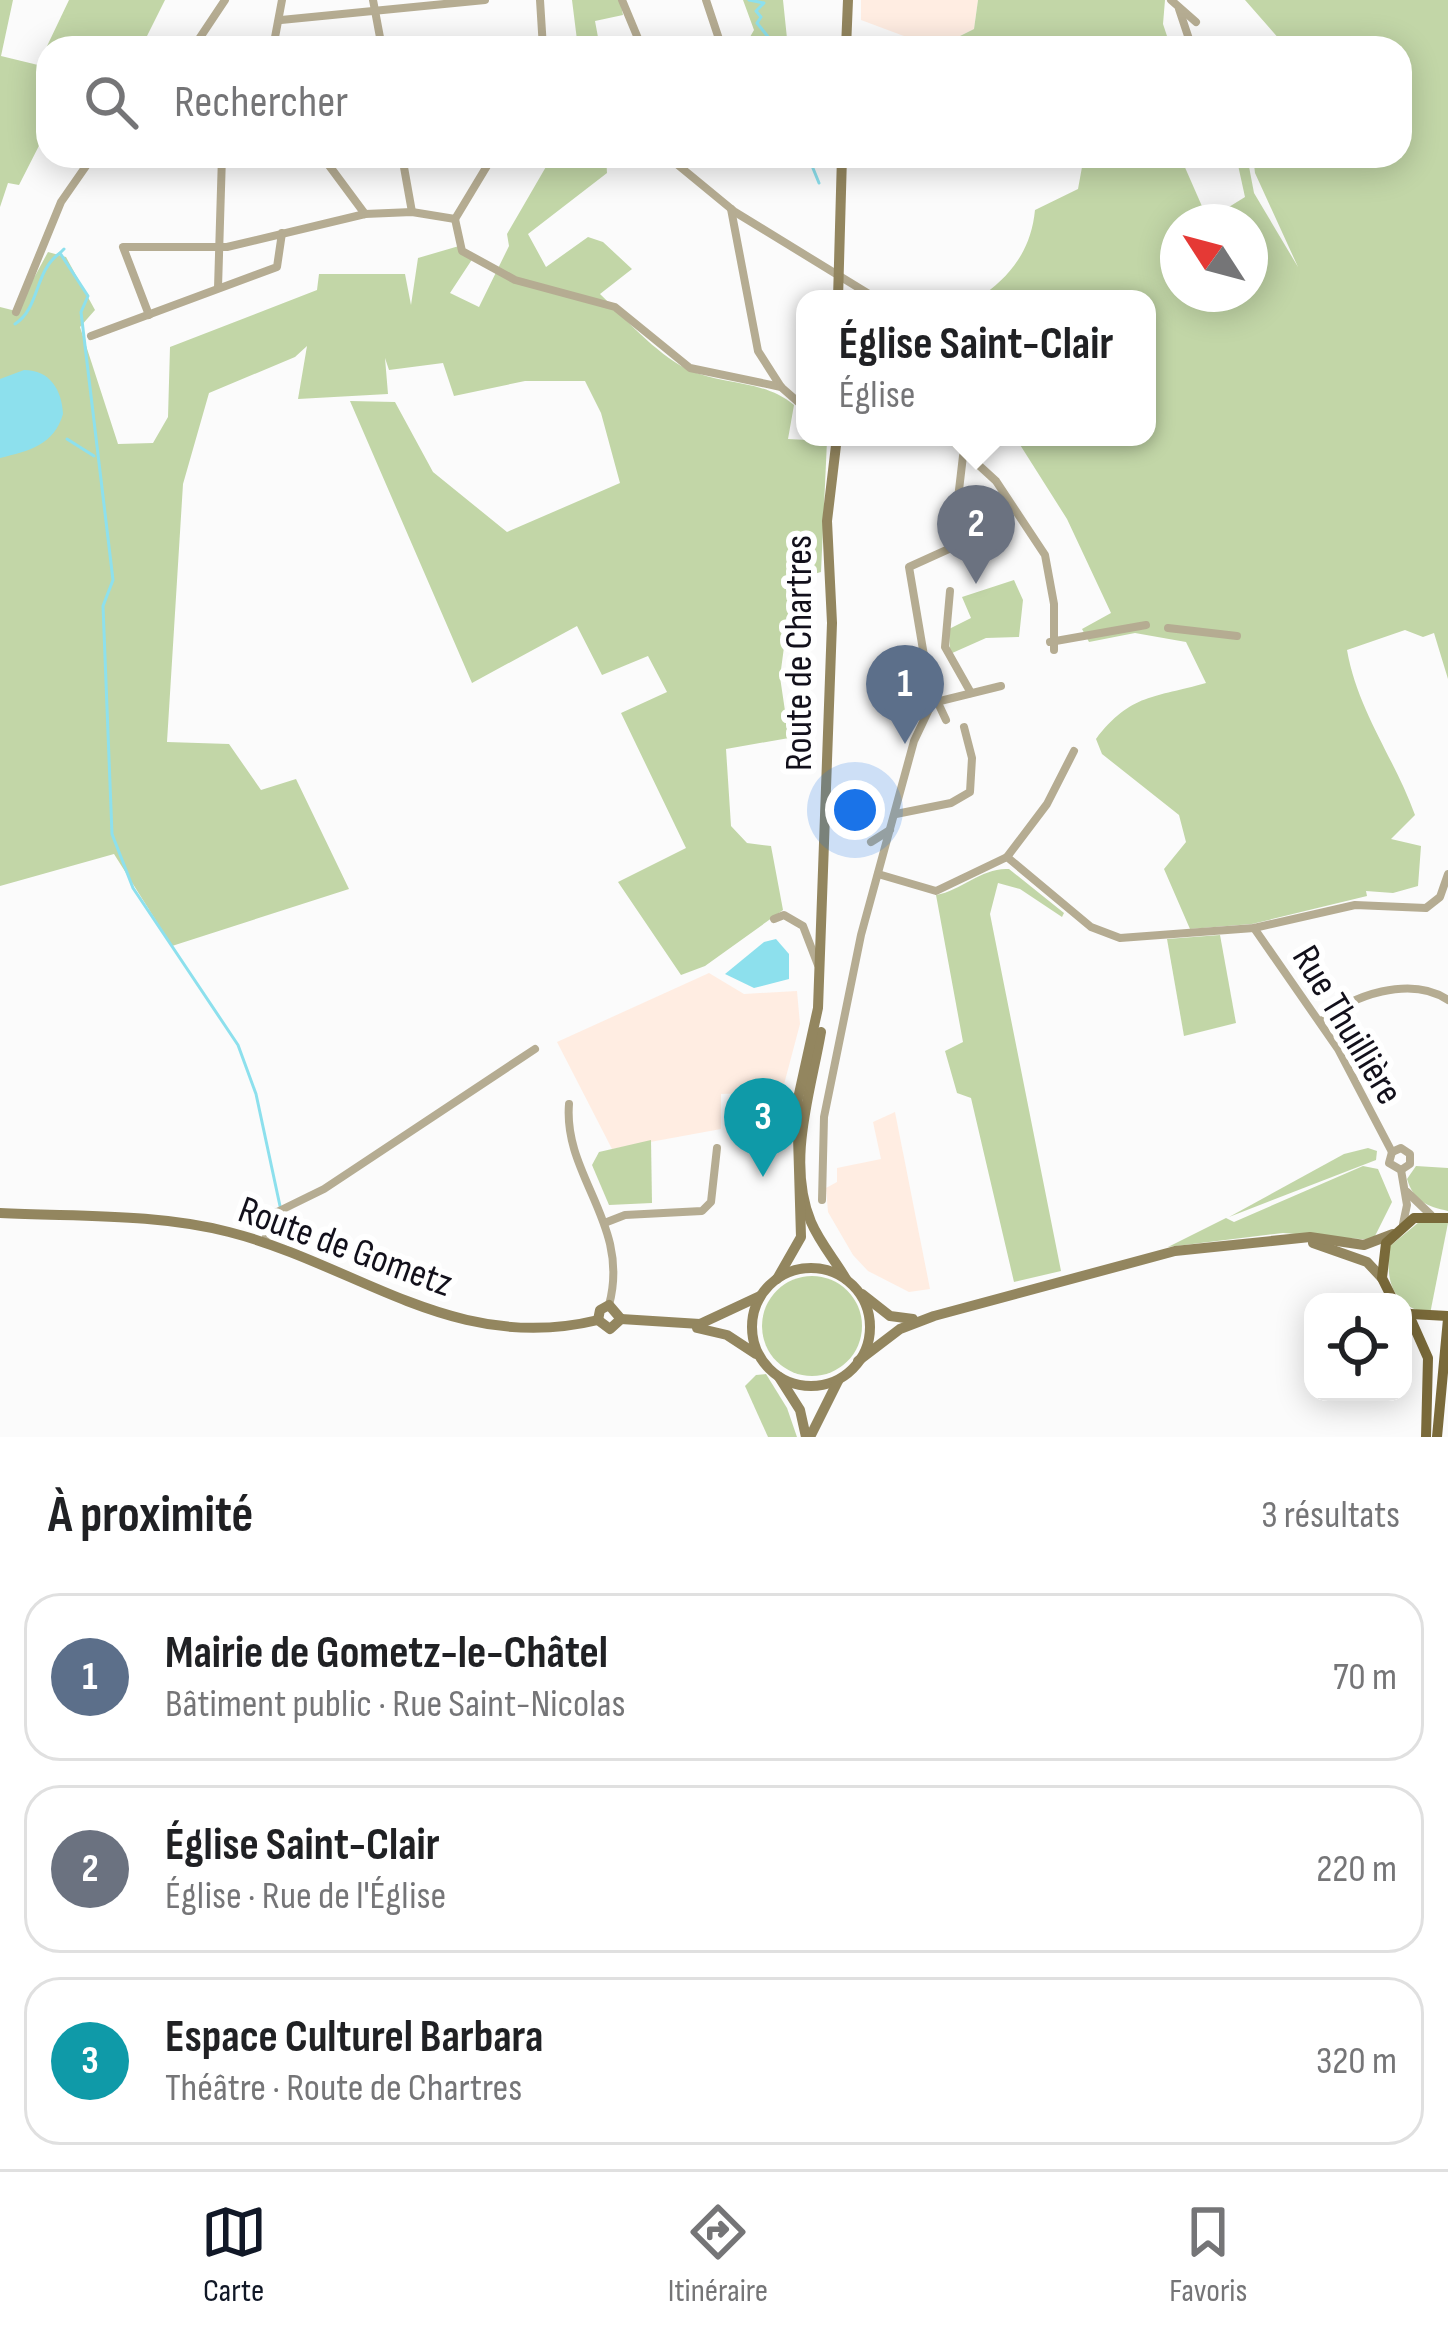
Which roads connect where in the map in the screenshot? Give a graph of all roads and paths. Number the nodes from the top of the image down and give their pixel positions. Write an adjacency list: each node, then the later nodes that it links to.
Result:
1 (225, 0): 13 (street)
2 (282, 0): 11 (street)
3 (485, 0): 9 (street)
4 (540, 0): 16 (street)
5 (622, 0): 17 (street)
6 (706, 0): 18 (street)
7 (851, 0): 19 (main road)
8 (1171, 0): 10 (street)
9 (374, 5): 11 (street); 15 (street)
10 (1180, 9): 12 (street); 20 (street)
11 (281, 20): 14 (street)
12 (1196, 22)
13 (201, 36)
14 (276, 36)
15 (380, 36)
16 (542, 36)
17 (637, 36)
18 (718, 36)
19 (850, 36)
20 (1188, 36)
21 (85, 168): 38 (street)
22 (222, 168): 33 (street)
23 (331, 168): 30 (street)
24 (404, 168): 29 (street)
25 (486, 168): 31 (street)
26 (683, 168): 28 (street)
27 (845, 168): 34 (main road)
28 (731, 208): 34 (street); 41 (street)
29 (412, 212): 30 (street); 31 (street)
30 (365, 214): 32 (street)
31 (454, 219): 41 (street)
32 (282, 233): 33 (street); 35 (street)
33 (219, 247): 35 (street); 39 (street)
34 (842, 276): 36 (main road); 37 (street)
35 (218, 288): 39 (street)
36 (841, 290)
37 (863, 290)
38 (16, 311)
39 (148, 315): 40 (street)
40 (91, 336)
41 (781, 387): 42 (street)
42 (796, 400)
43 (836, 446): 66 (main road, Route de Chartres)
44 (952, 446): 45 (street)
45 (956, 454): 46 (street); 47 (street)
46 (1008, 502): 49 (street); 54 (street)
47 (955, 524)
48 (950, 591): 53 (street)
49 (1146, 625)
50 (1168, 628): 51 (street)
51 (1237, 636)
52 (1001, 686): 53 (street)
53 (971, 693): 54 (street)
54 (936, 704): 55 (street); 58 (street)
55 (946, 720)
56 (964, 727): 58 (street)
57 (1074, 751): 61 (street)
58 (896, 814): 59 (street)
59 (891, 829): 60 (street); 62 (street)
60 (871, 842)
61 (1006, 857): 62 (street); 65 (street)
62 (878, 874): 72 (street)
63 (1448, 879): 65 (street)
64 (773, 920): 66 (street)
65 (1254, 928): 68 (street, Rue Thuillière)
66 (822, 967): 71 (main road, Route de Chartres)
67 (1448, 1000): 68 (street)
68 (1320, 1022): 74 (street, Rue Thuillière)
69 (535, 1049): 85 (street)
70 (568, 1104): 81 (street)
71 (800, 1131): 72 (street); 87 (main road, Route de Chartres); 88 (main road, Route de Chartres)
72 (824, 1132): 77 (street)
73 (717, 1148): 81 (street)
74 (1391, 1152): 75 (street); 75 (street)
75 (1401, 1170): 76 (street)
76 (1406, 1191): 79 (street); 82 (street)
77 (823, 1200)
78 (0, 1213): 85 (main road, Route de Gometz)
79 (1431, 1215): 80 (main road); 82 (main road)
80 (1448, 1218)
81 (608, 1222): 92 (street)
82 (1403, 1224): 83 (main road)
83 (1393, 1234): 84 (main road); 86 (main road)
84 (1293, 1238): 86 (main road); 94 (main road)
85 (264, 1242): 98 (main road, Route de Gometz)
86 (1382, 1278): 90 (main road)
87 (777, 1279): 88 (main road); 91 (main road)
88 (846, 1280): 89 (main road)
89 (858, 1292): 94 (main road); 101 (main road)
90 (1390, 1293)
91 (762, 1294): 99 (main road); 100 (main road)
92 (609, 1305): 96 (main road); 98 (main road)
93 (1412, 1312): 95 (main road)
94 (934, 1316): 101 (main road)
95 (1448, 1317): 106 (main road)
96 (621, 1319): 98 (main road, Route de Gometz); 99 (main road)
97 (1412, 1319): 105 (main road)
98 (598, 1320)
99 (688, 1326): 100 (main road)
100 (761, 1357): 102 (main road)
101 (858, 1361): 103 (main road)
102 (777, 1374): 103 (main road); 104 (main road)
103 (840, 1377): 104 (main road)
104 (808, 1437)
105 (1426, 1437)
106 (1437, 1437)

